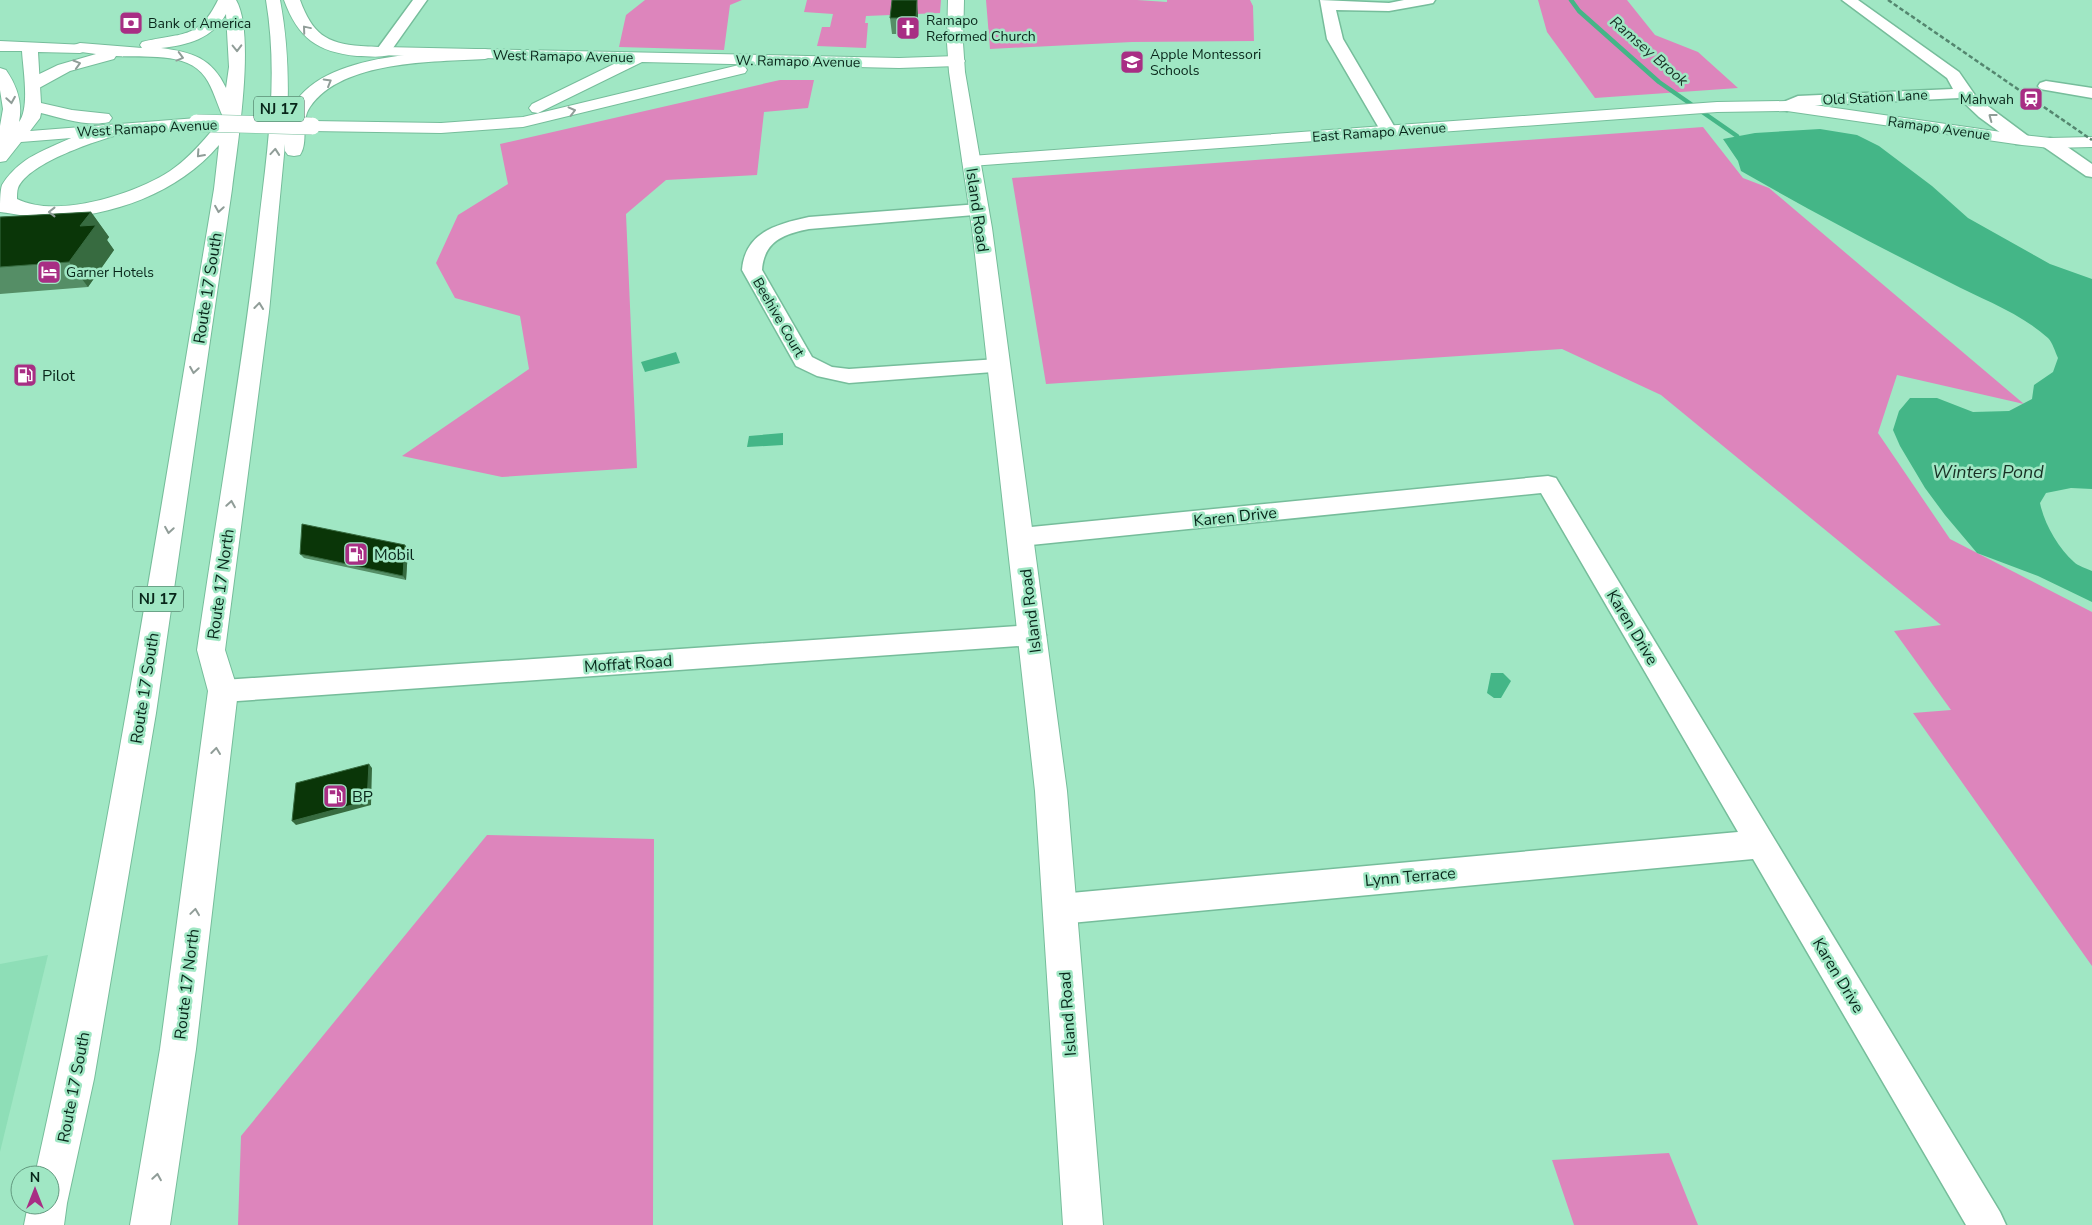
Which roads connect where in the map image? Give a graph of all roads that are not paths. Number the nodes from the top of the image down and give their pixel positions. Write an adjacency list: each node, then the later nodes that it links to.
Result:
1 (228, 0): 11 (main road); 30 (main road, Route 17 South / NJ 17, one-way to 30)
2 (274, 0): 45 (main road, Route 17 North / NJ 17, one-way to 2)
3 (292, 0): 13 (main road, West Ramapo Avenue, one-way to 3)
4 (420, 0): 13 (street)
5 (956, 0): 19 (main road, Island Road)
6 (1428, 0): 8 (street)
7 (1849, 0): 25 (street)
8 (1328, 3): 35 (street)
9 (0, 46): 10 (main road)
10 (30, 47): 11 (main road); 22 (main road)
11 (80, 48): 12 (main road)
12 (127, 52): 22 (main road, one-way to 12); 30 (main road, one-way to 30)
13 (383, 52): 14 (main road, West Ramapo Avenue); 20 (main road)
14 (485, 54): 15 (main road, West Ramapo Avenue); 20 (main road)
15 (517, 54): 16 (main road, West Ramapo Avenue); 27 (main road)
16 (640, 57): 17 (main road, W. Ramapo Avenue); 27 (main road, West Ramapo Avenue)
17 (660, 57): 18 (main road, W. Ramapo Avenue); 24 (main road)
18 (807, 61): 19 (main road, W. Ramapo Avenue); 24 (main road, West Ramapo Avenue)
19 (957, 61): 41 (main road, Island Road)
20 (364, 68): 45 (main road, one-way to 20)
21 (0, 73): 36 (main road, one-way to 36)
22 (33, 84): 28 (main road)
23 (2046, 86): 26 (street)
24 (646, 92): 33 (main road, West Ramapo Avenue, one-way to 24)
25 (1964, 93): 29 (street, Old Station Lane); 37 (street, one-way to 25)
26 (2092, 93)
27 (551, 102): 33 (main road, West Ramapo Avenue)
28 (33, 106): 31 (main road); 36 (main road)
29 (1787, 106): 35 (main road, East Ramapo Avenue); 37 (main road, Ramapo Avenue)
30 (232, 118): 43 (main road, one-way to 43); 52 (main road, Route 17 South / NJ 17, one-way to 52)
31 (142, 122): 32 (main road); 36 (main road)
32 (198, 123): 33 (main road, West Ramapo Avenue, bridge); 34 (main road, West Ramapo Avenue)
33 (490, 125)
34 (118, 129): 36 (main road, West Ramapo Avenue); 43 (main road)
35 (1389, 131): 41 (main road, East Ramapo Avenue)
36 (11, 136): 40 (main road)
37 (2022, 140): 39 (main road, Ramapo Avenue)
38 (2092, 142): 39 (main road, Ramapo Avenue)
39 (2050, 143): 42 (street)
40 (0, 157)
41 (971, 161): 44 (main road, Island Road)
42 (2092, 172)
43 (9, 207)
44 (979, 210): 46 (main road, Island Road); 46 (street, Beehive Court)
45 (269, 218): 49 (main road, Route 17 North / NJ 17, one-way to 45)
46 (998, 366): 47 (main road, Island Road)
47 (1021, 537): 48 (main road, Island Road); 50 (street, Karen Drive)
48 (1033, 635): 49 (street, Moffat Road); 51 (main road, Island Road)
49 (223, 692): 53 (main road, Route 17 North / NJ 17, one-way to 49)
50 (1761, 844): 51 (street, Lynn Terrace); 55 (street, Karen Drive)
51 (1060, 909): 54 (main road, Island Road)
52 (57, 1165)
53 (150, 1225)
54 (1083, 1225)
55 (1987, 1225)

